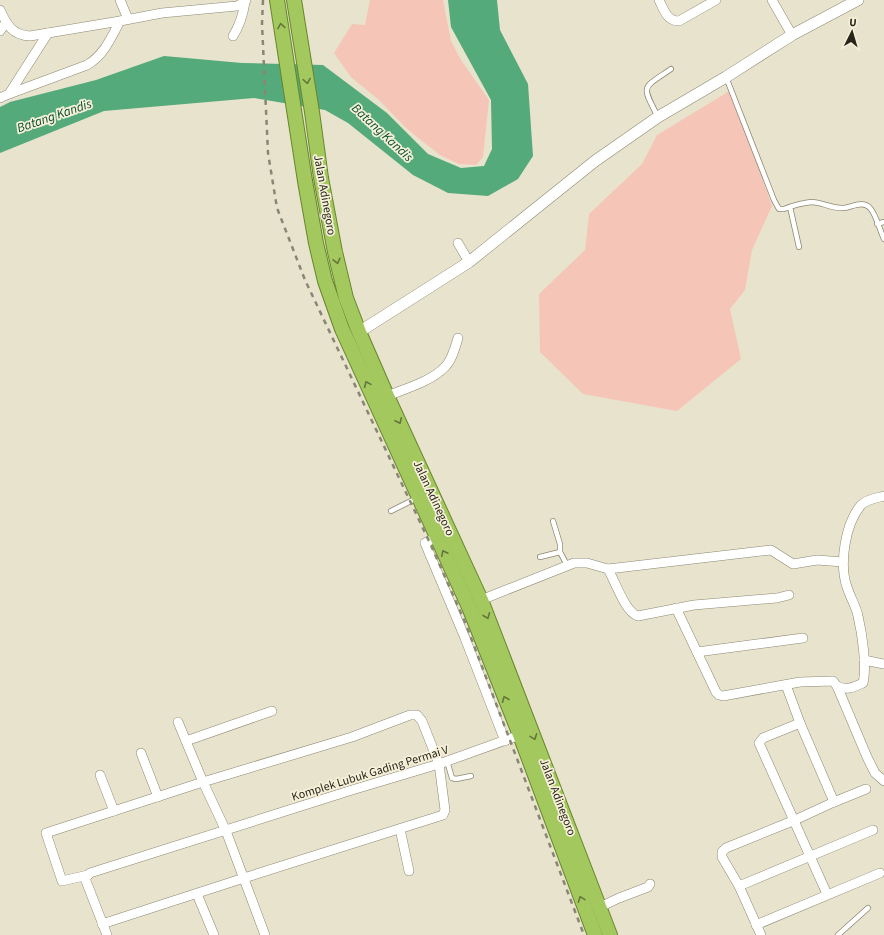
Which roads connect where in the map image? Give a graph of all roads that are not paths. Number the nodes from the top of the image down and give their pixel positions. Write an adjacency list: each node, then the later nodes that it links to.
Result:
1 (120, 0): 10 (street)
2 (277, 0): 32 (highway, Jalan Adinegoro, one-way to 2)
3 (294, 0): 28 (highway, Jalan Adinegoro, one-way to 28)
4 (659, 0): 5 (street)
5 (716, 0)
6 (772, 0): 15 (street)
7 (858, 0): 15 (street)
8 (246, 1): 10 (street); 14 (street)
9 (0, 10): 11 (street)
10 (124, 20): 13 (street); 18 (street)
11 (6, 22): 12 (street); 13 (street)
12 (0, 31)
13 (48, 33): 18 (street)
14 (233, 36)
15 (792, 36): 17 (street)
16 (671, 69): 20 (lane)
17 (726, 78): 20 (street); 21 (lane)
18 (9, 94): 19 (street)
19 (0, 98)
20 (658, 117): 27 (street)
21 (790, 207): 23 (lane); 26 (lane)
22 (884, 222): 23 (lane)
23 (877, 224): 24 (lane)
24 (884, 239)
25 (458, 243): 27 (street)
26 (799, 247)
27 (469, 262): 28 (street)
28 (359, 332): 30 (highway, Jalan Adinegoro)
29 (458, 338): 30 (street)
30 (387, 396): 39 (highway, Jalan Adinegoro, one-way to 39)
31 (884, 496): 38 (street)
32 (418, 497): 33 (lane); 35 (highway, Jalan Adinegoro)
33 (391, 511)
34 (553, 521): 36 (lane)
35 (437, 537): 41 (highway, Jalan Adinegoro, one-way to 35); 57 (street)
36 (560, 552): 37 (lane); 40 (lane)
37 (540, 557)
38 (843, 562): 42 (street); 48 (street)
39 (465, 563): 41 (highway); 44 (highway, Jalan Adinegoro)
40 (567, 564): 42 (street); 44 (street)
41 (452, 569): 55 (highway, Jalan Adinegoro, one-way to 41)
42 (608, 569): 45 (street)
43 (789, 595): 45 (street)
44 (481, 600): 81 (highway, Jalan Adinegoro, one-way to 81)
45 (676, 608): 47 (street)
46 (803, 638): 47 (street)
47 (697, 652): 50 (street)
48 (864, 660): 49 (street); 51 (street)
49 (884, 664)
50 (786, 685): 51 (street); 54 (street)
51 (837, 686): 62 (street)
52 (272, 710): 56 (street)
53 (178, 722): 56 (street)
54 (800, 723): 66 (street); 68 (street)
55 (520, 735): 57 (street, Komplek Lubuk Gading Permai V); 88 (highway, Jalan Adinegoro, one-way to 55)
56 (186, 741): 63 (street)
57 (505, 741): 59 (street, Komplek Lubuk Gading Permai V)
58 (141, 753): 65 (street)
59 (443, 763): 61 (lane); 63 (street); 69 (street); 71 (street, Komplek Lubuk Gading Permai V)
60 (100, 775): 67 (street)
61 (471, 776)
62 (884, 781)
63 (203, 782): 65 (street); 71 (street)
64 (866, 789): 66 (street)
65 (158, 797): 67 (street)
66 (834, 802): 68 (street)
67 (114, 811): 75 (street, Komplek Lubuk Gading Permai V)
68 (795, 820): 72 (street); 78 (street)
69 (400, 829): 73 (street); 76 (street)
70 (873, 830): 72 (street)
71 (226, 831): 75 (street, Komplek Lubuk Gading Permai V); 76 (street)
72 (811, 857): 78 (street); 80 (street)
73 (409, 871)
74 (880, 873): 80 (street)
75 (88, 875): 83 (street)
76 (244, 878): 79 (street); 87 (street)
77 (650, 884): 81 (street)
78 (739, 886): 84 (street)
79 (198, 894): 83 (street); 86 (street)
80 (827, 894): 84 (street)
81 (600, 908): 89 (highway, Jalan Adinegoro)
82 (868, 908): 91 (lane)
83 (102, 924): 85 (street)
84 (756, 925): 90 (street)
85 (107, 935)
86 (214, 935)
87 (265, 935)
88 (595, 935)
89 (610, 935)
90 (761, 935)
91 (838, 935)

